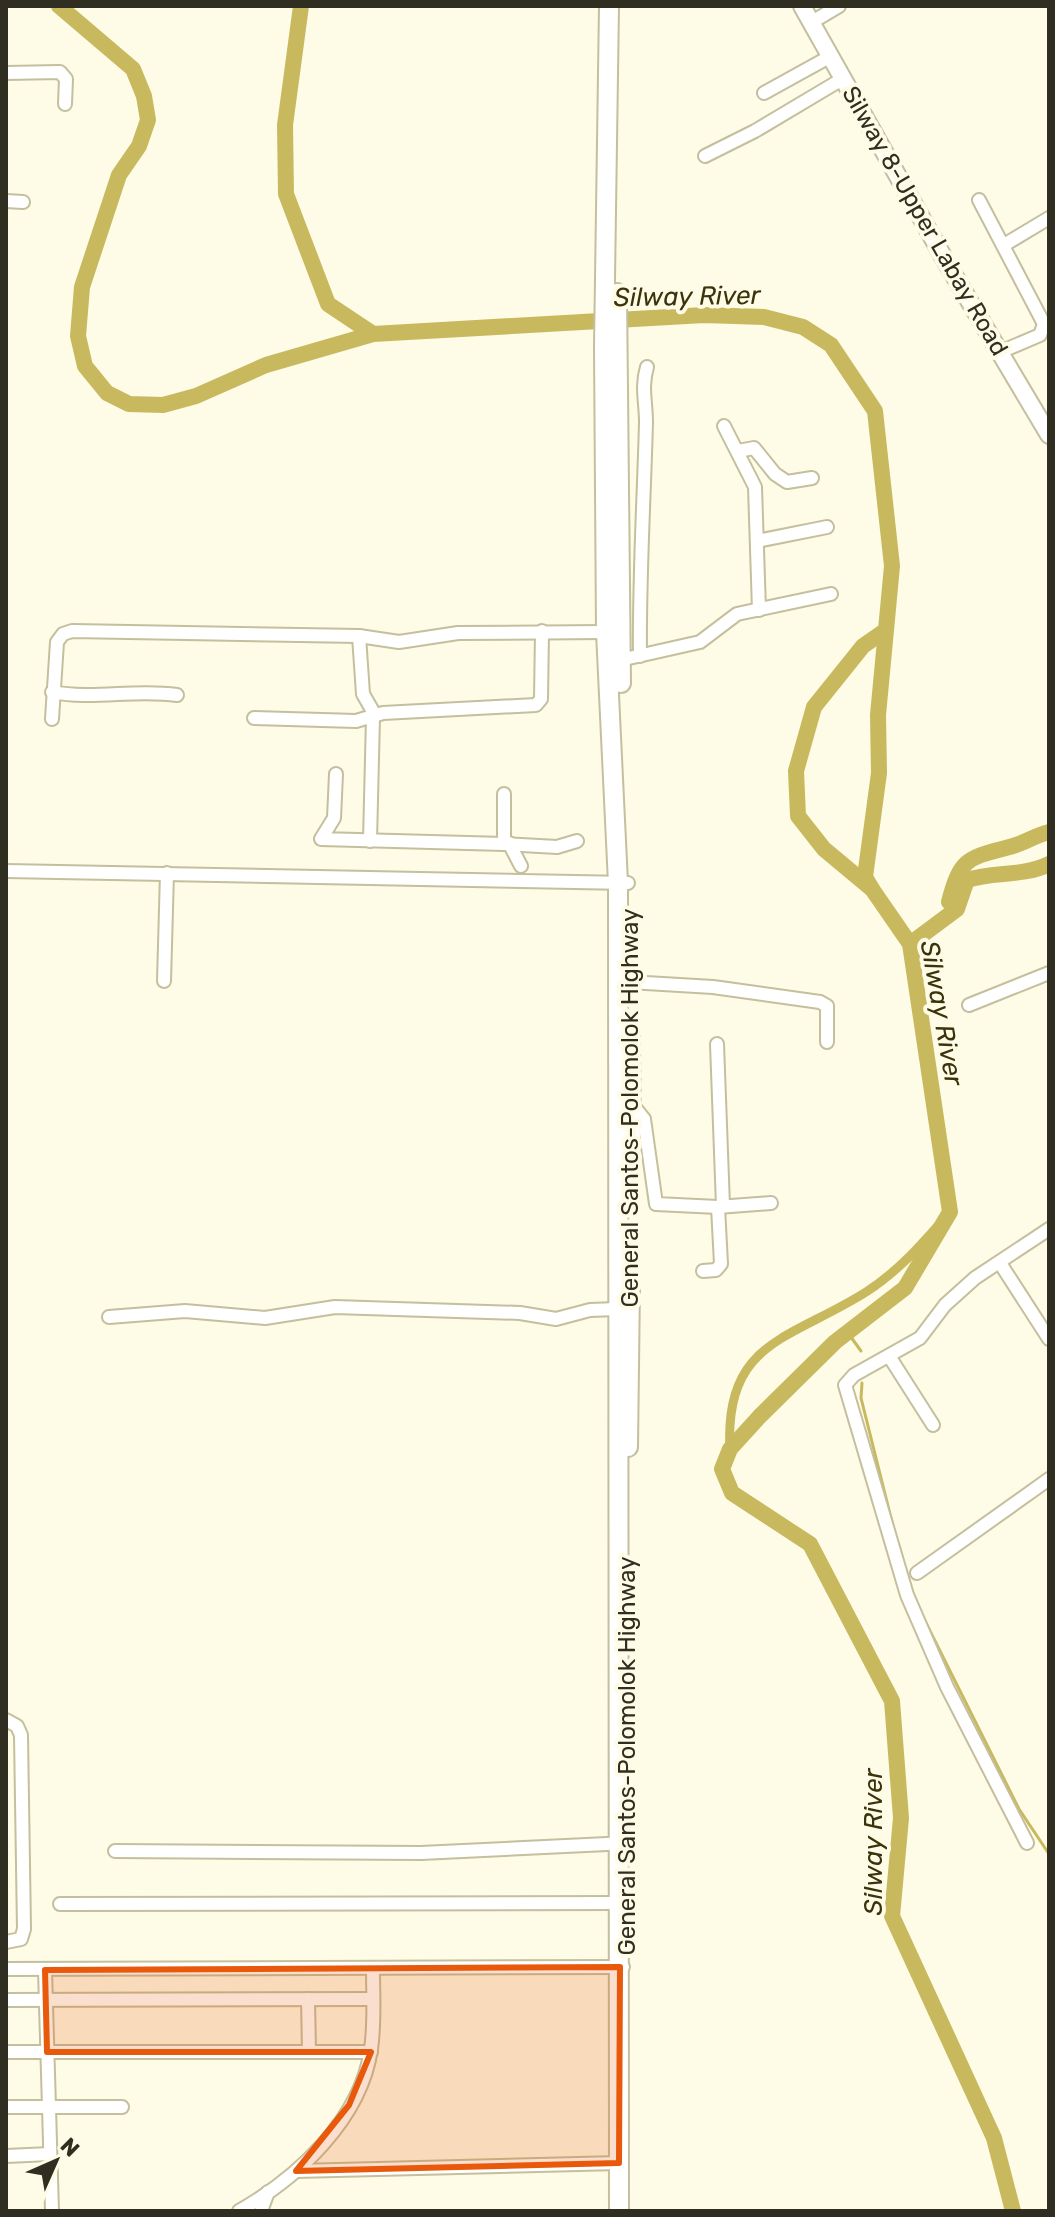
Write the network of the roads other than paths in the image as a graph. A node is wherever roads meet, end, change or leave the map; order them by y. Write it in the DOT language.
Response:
graph roads {
  1 [pos="609,6"];
  2 [pos="619,6"];
  3 [pos="802,6"];
  4 [pos="839,6"];
  5 [pos="812,22"];
  6 [pos="831,56"];
  7 [pos="6,73"];
  8 [pos="844,78"];
  9 [pos="764,93"];
  10 [pos="65,104"];
  11 [pos="705,156"];
  12 [pos="979,200"];
  13 [pos="6,201"];
  14 [pos="23,202"];
  15 [pos="1049,218"];
  16 [pos="1004,245"];
  17 [pos="611,286"];
  18 [pos="610,348"];
  19 [pos="1000,352"];
  20 [pos="647,367"];
  21 [pos="724,426"];
  22 [pos="1049,435"];
  23 [pos="738,451"];
  24 [pos="812,478"];
  25 [pos="827,527"];
  26 [pos="757,541"];
  27 [pos="831,594"];
  28 [pos="759,610"];
  29 [pos="542,631"];
  30 [pos="606,632"];
  31 [pos="359,636"];
  32 [pos="640,656"];
  33 [pos="620,660"];
  34 [pos="52,692"];
  35 [pos="177,695"];
  36 [pos="374,716"];
  37 [pos="254,718"];
  38 [pos="52,719"];
  39 [pos="336,774"];
  40 [pos="504,794"];
  41 [pos="370,841"];
  42 [pos="577,841"];
  43 [pos="506,844"];
  44 [pos="521,866"];
  45 [pos="6,871"];
  46 [pos="167,873"];
  47 [pos="623,883"];
  48 [pos="1049,973"];
  49 [pos="164,981"];
  50 [pos="629,982"];
  51 [pos="969,1005"];
  52 [pos="827,1042"];
  53 [pos="717,1044"];
  54 [pos="632,1104"];
  55 [pos="771,1203"];
  56 [pos="720,1206"];
  57 [pos="1049,1229"];
  58 [pos="1000,1263"];
  59 [pos="703,1271"];
  60 [pos="617,1309"];
  61 [pos="109,1317"];
  62 [pos="1049,1339"];
  63 [pos="889,1356"];
  64 [pos="933,1425"];
  65 [pos="1049,1479"];
  66 [pos="917,1573"];
  67 [pos="6,1720"];
  68 [pos="623,1843"];
  69 [pos="1027,1843"];
  70 [pos="115,1851"];
  71 [pos="623,1903"];
  72 [pos="60,1904"];
  73 [pos="6,1942"];
  74 [pos="624,1967"];
  75 [pos="6,1969"];
  76 [pos="373,1969"];
  77 [pos="45,1970"];
  78 [pos="308,1999"];
  79 [pos="373,1999"];
  80 [pos="6,2000"];
  81 [pos="45,2000"];
  82 [pos="6,2052"];
  83 [pos="47,2052"];
  84 [pos="309,2052"];
  85 [pos="371,2052"];
  86 [pos="6,2107"];
  87 [pos="48,2107"];
  88 [pos="122,2107"];
  89 [pos="50,2154"];
  90 [pos="6,2156"];
  91 [pos="619,2163"];
  92 [pos="296,2171"];
  93 [pos="268,2192"];
  94 [pos="52,2211"];
  95 [pos="239,2211"];
  96 [pos="261,2211"];
  97 [pos="619,2211"];
  98 [pos="629,2211"];
  1 -- 17 [label="highway"];
  2 -- 17 [label="highway"];
  3 -- 5 [label="main road, Silway 8-Upper Labay Road"];
  4 -- 5 [label="street"];
  5 -- 6 [label="main road, Silway 8-Upper Labay Road"];
  6 -- 8 [label="main road, Silway 8-Upper Labay Road"];
  6 -- 9 [label="street"];
  7 -- 10 [label="street"];
  8 -- 11 [label="street"];
  8 -- 19 [label="main road, Silway 8-Upper Labay Road"];
  12 -- 16 [label="street"];
  13 -- 14 [label="street"];
  15 -- 16 [label="street"];
  16 -- 19 [label="street"];
  17 -- 18 [label="highway"];
  18 -- 30 [label="highway"];
  18 -- 33 [label="highway, General Santos-Polomolok Highway"];
  19 -- 22 [label="main road, Silway 8-Upper Labay Road"];
  20 -- 32 [label="street"];
  21 -- 23 [label="street"];
  23 -- 24 [label="street"];
  23 -- 26 [label="street"];
  25 -- 26 [label="street"];
  26 -- 28 [label="street"];
  27 -- 28 [label="street"];
  28 -- 32 [label="street"];
  29 -- 30 [label="street"];
  29 -- 31 [label="street"];
  29 -- 36 [label="street"];
  30 -- 47 [label="highway"];
  31 -- 34 [label="street"];
  31 -- 36 [label="street"];
  32 -- 33 [label="street"];
  33 -- 47 [label="highway, General Santos-Polomolok Highway"];
  34 -- 35 [label="street"];
  34 -- 38 [label="street"];
  36 -- 37 [label="street"];
  36 -- 41 [label="street"];
  39 -- 41 [label="street"];
  40 -- 43 [label="street"];
  41 -- 43 [label="street"];
  42 -- 43 [label="street"];
  43 -- 44 [label="street"];
  45 -- 46 [label="street"];
  46 -- 47 [label="street"];
  46 -- 49 [label="street"];
  47 -- 50 [label="highway, General Santos-Polomolok Highway"];
  47 -- 60 [label="highway"];
  48 -- 51 [label="street"];
  50 -- 52 [label="street"];
  50 -- 54 [label="highway, General Santos-Polomolok Highway"];
  53 -- 56 [label="street"];
  54 -- 56 [label="street"];
  54 -- 68 [label="highway, General Santos-Polomolok Highway"];
  55 -- 56 [label="street"];
  56 -- 59 [label="street"];
  57 -- 58 [label="street"];
  58 -- 62 [label="street"];
  58 -- 63 [label="street"];
  60 -- 61 [label="street"];
  60 -- 68 [label="highway"];
  63 -- 64 [label="street"];
  63 -- 69 [label="street"];
  65 -- 66 [label="street"];
  67 -- 73 [label="street"];
  68 -- 70 [label="street"];
  68 -- 71 [label="highway"];
  71 -- 72 [label="street"];
  71 -- 74 [label="highway"];
  74 -- 76 [label="street"];
  74 -- 91 [label="highway"];
  74 -- 98 [label="highway, General Santos-Polomolok Highway"];
  75 -- 77 [label="street"];
  76 -- 77 [label="street"];
  76 -- 79 [label="street"];
  77 -- 81 [label="street"];
  78 -- 79 [label="street"];
  78 -- 81 [label="street"];
  78 -- 84 [label="street"];
  79 -- 85 [label="street"];
  80 -- 81 [label="street"];
  81 -- 83 [label="street"];
  82 -- 83 [label="street"];
  83 -- 84 [label="street"];
  83 -- 87 [label="street"];
  84 -- 85 [label="street"];
  85 -- 92 [label="street"];
  86 -- 87 [label="street"];
  87 -- 88 [label="street"];
  87 -- 89 [label="street"];
  89 -- 90 [label="street"];
  89 -- 94 [label="street"];
  91 -- 92 [label="street"];
  91 -- 97 [label="highway"];
  92 -- 93 [label="street"];
  93 -- 95 [label="street"];
  93 -- 96 [label="street"];
}
